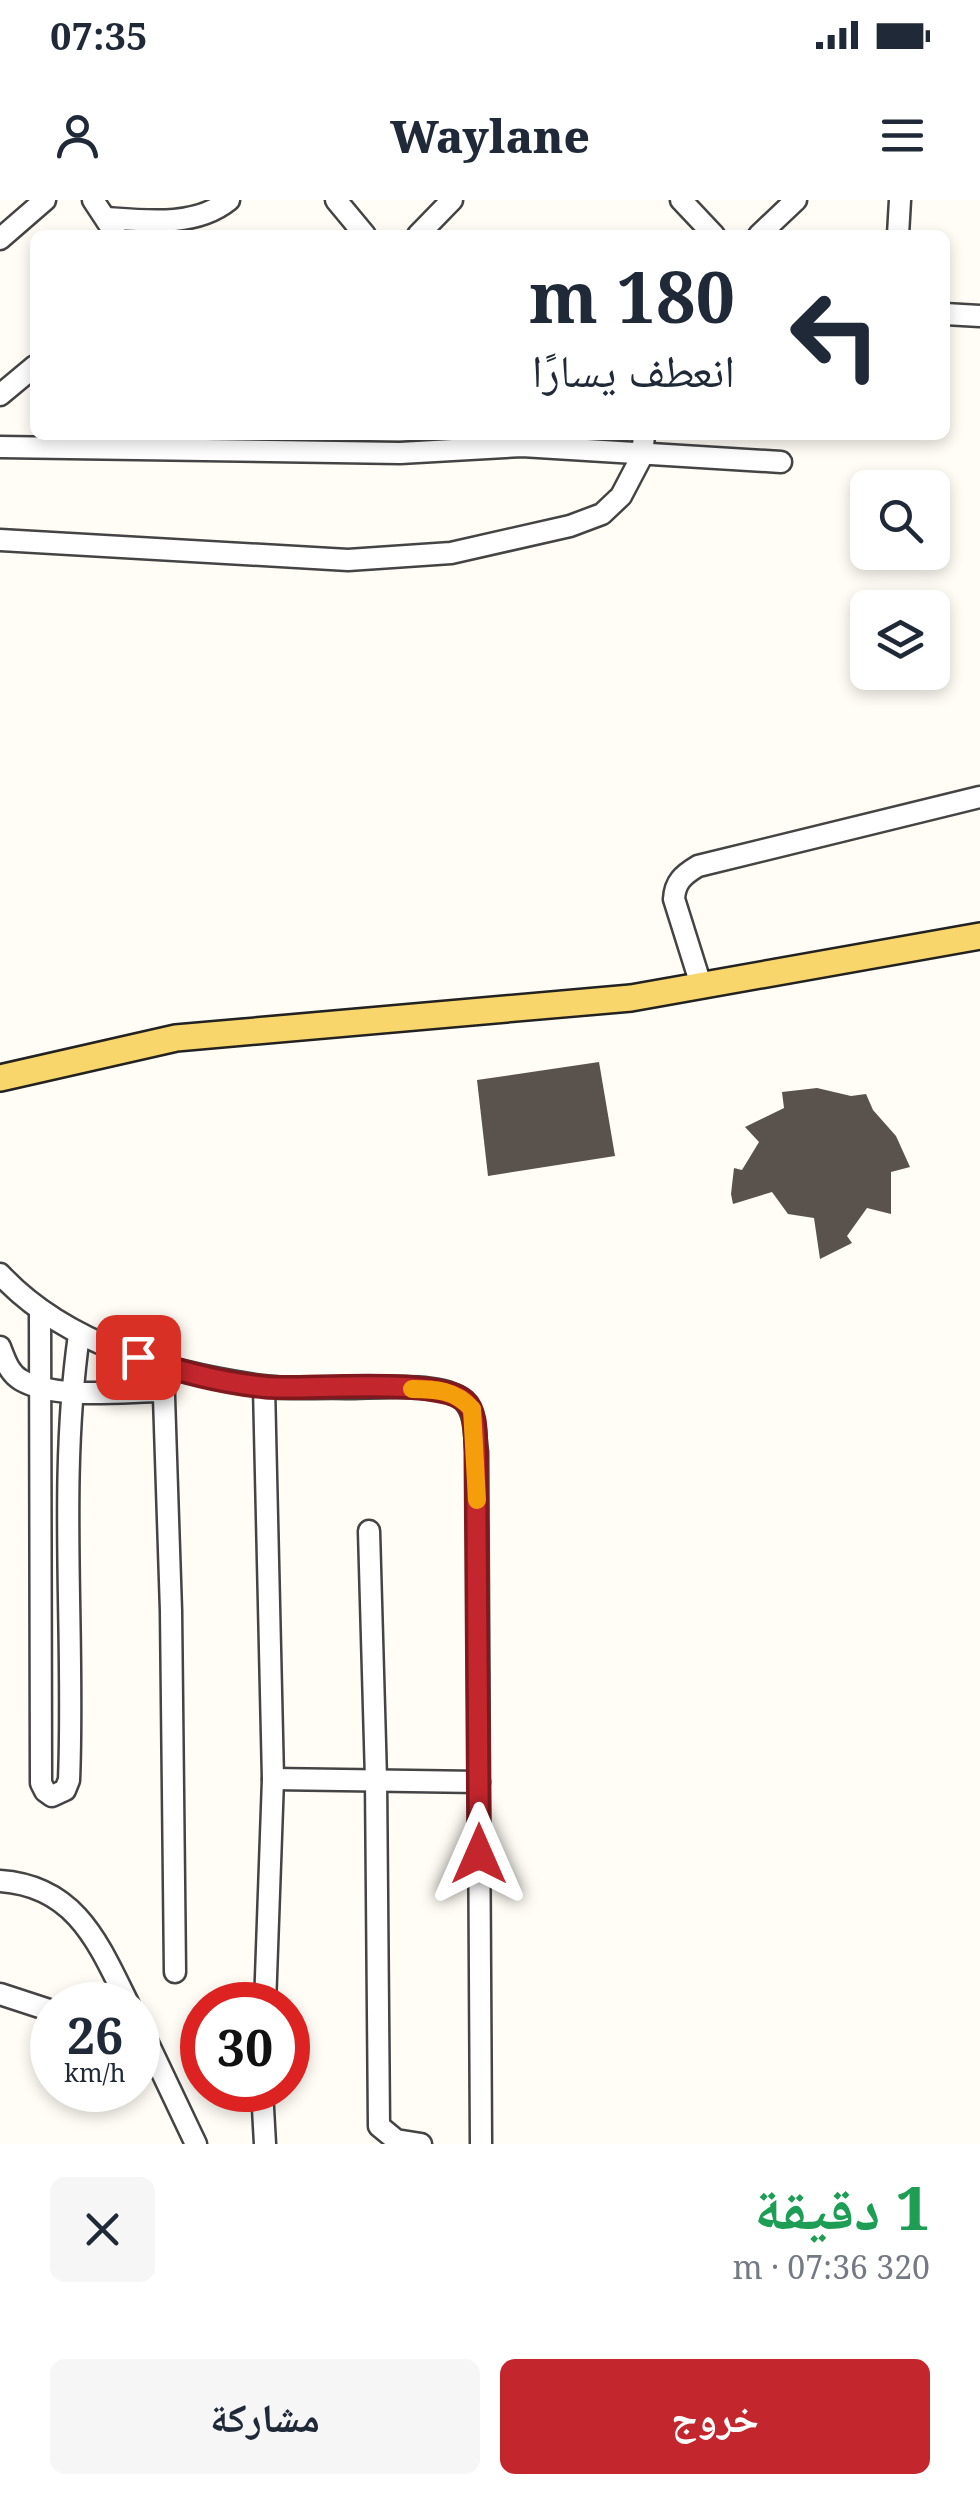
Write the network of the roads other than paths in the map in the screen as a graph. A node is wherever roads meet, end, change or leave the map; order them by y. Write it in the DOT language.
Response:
graph roads {
  1 [pos="45,200"];
  2 [pos="93,200"];
  3 [pos="228,200"];
  4 [pos="336,200"];
  5 [pos="452,200"];
  6 [pos="681,200"];
  7 [pos="796,200"];
  8 [pos="900,200"];
  9 [pos="112,226"];
  10 [pos="361,230"];
  11 [pos="423,230"];
  12 [pos="709,230"];
  13 [pos="764,230"];
  14 [pos="898,230"];
  15 [pos="0,239"];
  16 [pos="950,314"];
  17 [pos="980,316"];
  18 [pos="30,370"];
  19 [pos="2,390"];
  20 [pos="522,441"];
  21 [pos="287,444"];
  22 [pos="400,444"];
  23 [pos="643,445"];
  24 [pos="0,447"];
  25 [pos="781,462"];
  26 [pos="0,540"];
  27 [pos="980,797"];
  28 [pos="980,936"];
  29 [pos="701,986"];
  30 [pos="0,1078"];
  31 [pos="0,1274"];
  32 [pos="40,1310"];
  33 [pos="79,1334"];
  34 [pos="0,1347"];
  35 [pos="163,1366"];
  36 [pos="264,1386"];
  37 [pos="40,1387"];
  38 [pos="164,1391"];
  39 [pos="71,1392"];
  40 [pos="369,1531"];
  41 [pos="42,1658"];
  42 [pos="70,1660"];
  43 [pos="273,1779"];
  44 [pos="376,1780"];
  45 [pos="478,1782"];
  46 [pos="0,1881"];
  47 [pos="175,1972"];
  48 [pos="116,1982"];
  49 [pos="266,1982"];
  50 [pos="0,1994"];
  51 [pos="26,2004"];
  52 [pos="30,2005"];
  53 [pos="0,2010"];
  54 [pos="160,2073"];
  55 [pos="264,2112"];
  56 [pos="196,2144"];
  57 [pos="266,2144"];
  58 [pos="421,2144"];
  59 [pos="481,2144"];
  1 -- 15 [label="street"];
  2 -- 9 [label="street"];
  3 -- 9 [label="street"];
  4 -- 10 [label="street"];
  5 -- 11 [label="street"];
  6 -- 12 [label="street"];
  7 -- 13 [label="street"];
  8 -- 14 [label="street"];
  16 -- 17 [label="street"];
  18 -- 19 [label="street"];
  20 -- 22 [label="street"];
  20 -- 23 [label="street"];
  21 -- 22 [label="street"];
  21 -- 24 [label="street"];
  23 -- 25 [label="street"];
  23 -- 26 [label="street"];
  27 -- 29 [label="street"];
  28 -- 29 [label="main road"];
  29 -- 30 [label="main road"];
  31 -- 32 [label="street"];
  32 -- 33 [label="street"];
  32 -- 37 [label="street"];
  33 -- 35 [label="street"];
  33 -- 39 [label="street"];
  34 -- 37 [label="street"];
  35 -- 36 [label="street"];
  35 -- 38 [label="street"];
  36 -- 43 [label="street"];
  36 -- 45 [label="street"];
  37 -- 39 [label="street"];
  37 -- 41 [label="street"];
  38 -- 39 [label="street"];
  38 -- 47 [label="street"];
  39 -- 42 [label="street"];
  40 -- 44 [label="street"];
  41 -- 42 [label="street"];
  41 -- 42 [label="street"];
  43 -- 44 [label="street"];
  43 -- 49 [label="street"];
  44 -- 45 [label="street"];
  44 -- 58 [label="street"];
  45 -- 59 [label="street"];
  46 -- 48 [label="street"];
  50 -- 51 [label="street"];
  51 -- 52 [label="street"];
  51 -- 53 [label="street"];
  54 -- 56 [label="street"];
  55 -- 57 [label="street"];
}
